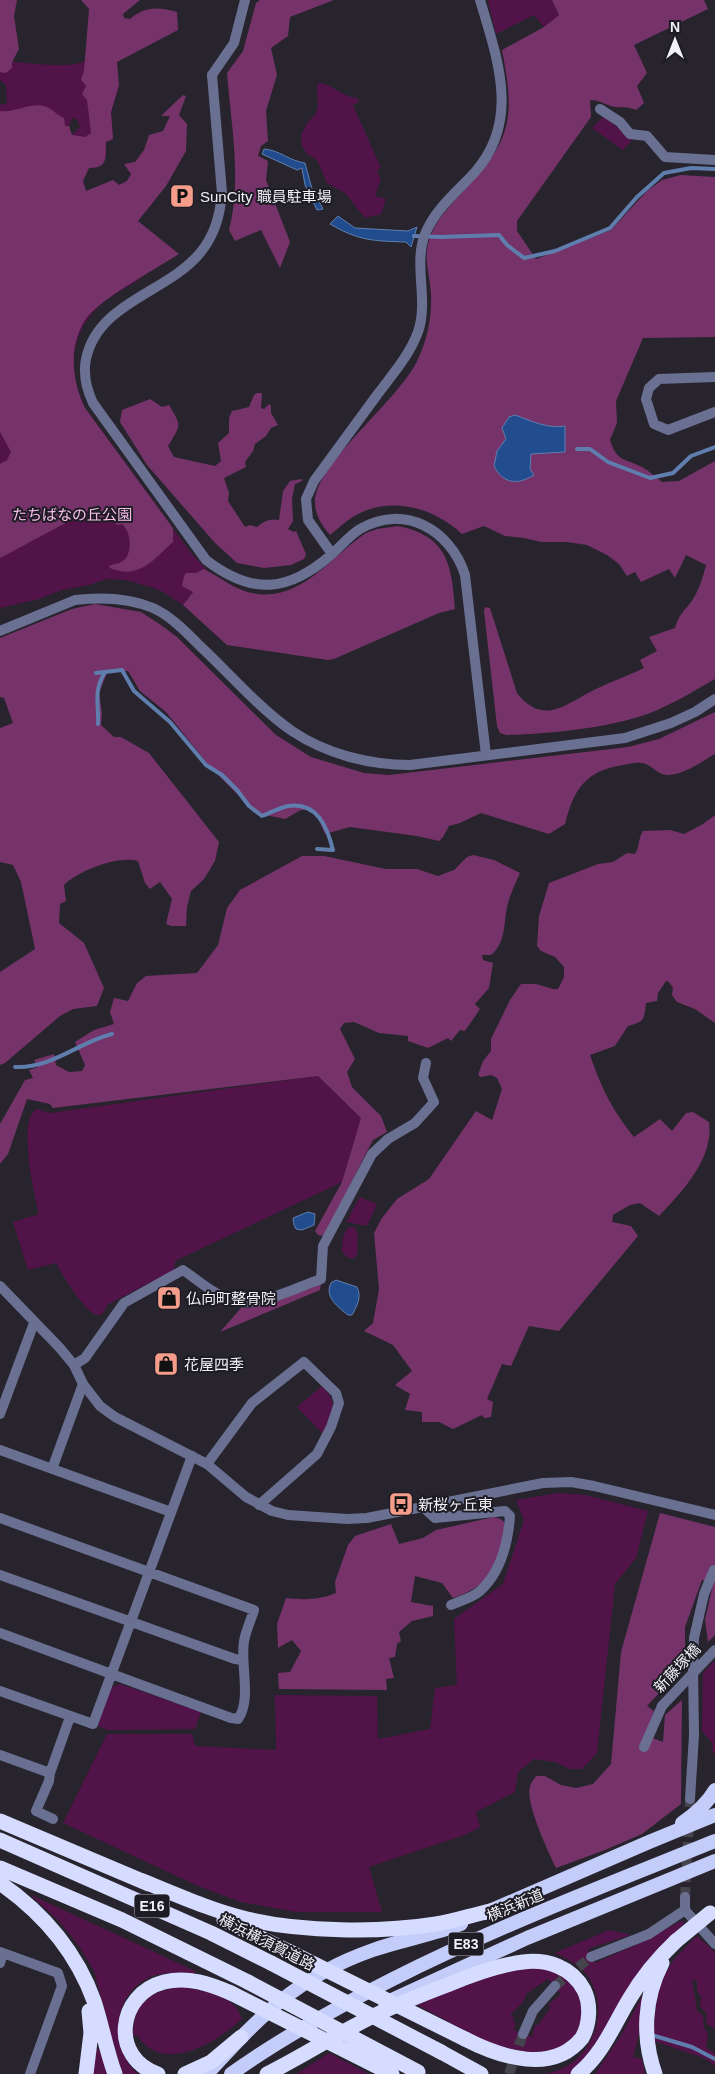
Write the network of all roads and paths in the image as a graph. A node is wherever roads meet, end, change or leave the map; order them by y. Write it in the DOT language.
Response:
graph roads {
  1 [pos="244,0"];
  2 [pos="480,0"];
  3 [pos="600,109"];
  4 [pos="715,160"];
  5 [pos="715,377"];
  6 [pos="715,412"];
  7 [pos="332,554"];
  8 [pos="0,631"];
  9 [pos="715,700"];
  10 [pos="486,755"];
  11 [pos="426,1063"];
  12 [pos="0,1286"];
  13 [pos="34,1322"];
  14 [pos="74,1365"];
  15 [pos="83,1384"];
  16 [pos="2,1400"];
  17 [pos="0,1414"];
  18 [pos="0,1450"];
  19 [pos="192,1456"];
  20 [pos="207,1464"];
  21 [pos="52,1469"];
  22 [pos="259,1505"];
  23 [pos="424,1507"];
  24 [pos="171,1512"];
  25 [pos="715,1515"];
  26 [pos="0,1518"];
  27 [pos="714,1570"];
  28 [pos="149,1572"];
  29 [pos="0,1575"];
  30 [pos="451,1605"];
  31 [pos="131,1622"];
  32 [pos="0,1633"];
  33 [pos="715,1650"];
  34 [pos="242,1660"];
  35 [pos="112,1674"];
  36 [pos="0,1691"];
  37 [pos="70,1717"];
  38 [pos="644,1747"];
  39 [pos="0,1755"];
  40 [pos="50,1773"];
  41 [pos="715,1790"];
  42 [pos="690,1799"];
  43 [pos="715,1815"];
  44 [pos="53,1819"];
  45 [pos="0,1820"];
  46 [pos="0,1827"];
  47 [pos="0,1840"];
  48 [pos="715,1841"];
  49 [pos="648,1842"];
  50 [pos="715,1861"];
  51 [pos="0,1868"];
  52 [pos="140,1880"];
  53 [pos="0,1884"];
  54 [pos="685,1897"];
  55 [pos="494,1910"];
  56 [pos="685,1910"];
  57 [pos="712,1912"];
  58 [pos="211,1933"];
  59 [pos="676,1941"];
  60 [pos="715,1944"];
  61 [pos="1,1956"];
  62 [pos="591,1957"];
  63 [pos="83,1974"];
  64 [pos="555,1986"];
  65 [pos="523,2034"];
  66 [pos="241,2037"];
  67 [pos="421,2073"];
  68 [pos="30,2074"];
  69 [pos="86,2074"];
  70 [pos="115,2074"];
  71 [pos="158,2074"];
  72 [pos="185,2074"];
  73 [pos="207,2074"];
  74 [pos="231,2074"];
  75 [pos="263,2074"];
  76 [pos="268,2074"];
  77 [pos="392,2074"];
  78 [pos="481,2074"];
  79 [pos="578,2074"];
  80 [pos="655,2074"];
  1 -- 7 [label="street"];
  2 -- 7 [label="street"];
  3 -- 4 [label="street"];
  5 -- 6 [label="street"];
  7 -- 10 [label="street"];
  8 -- 10 [label="street"];
  9 -- 10 [label="street"];
  11 -- 14 [label="street"];
  12 -- 13 [label="street"];
  13 -- 14 [label="street"];
  13 -- 16 [label="street"];
  14 -- 15 [label="street"];
  15 -- 19 [label="street"];
  15 -- 21 [label="street"];
  16 -- 17 [label="street"];
  18 -- 21 [label="street"];
  19 -- 20 [label="street"];
  19 -- 24 [label="street"];
  20 -- 22 [label="street"];
  20 -- 22 [label="street"];
  21 -- 24 [label="street"];
  22 -- 23 [label="street"];
  23 -- 25 [label="street"];
  23 -- 30 [label="street"];
  24 -- 28 [label="street"];
  26 -- 28 [label="street"];
  27 -- 42 [label="street"];
  28 -- 31 [label="street"];
  28 -- 34 [label="street"];
  29 -- 31 [label="street"];
  31 -- 34 [label="street"];
  31 -- 35 [label="street"];
  32 -- 35 [label="street"];
  33 -- 38 [label="street, 新藤塚橋, bridge"];
  34 -- 35 [label="street"];
  35 -- 37 [label="street"];
  36 -- 37 [label="street"];
  37 -- 40 [label="street"];
  39 -- 40 [label="street"];
  40 -- 44 [label="street"];
  41 -- 49 [label="highway"];
  43 -- 49 [label="highway"];
  45 -- 52 [label="highway"];
  46 -- 58 [label="highway"];
  47 -- 58 [label="highway, 横浜横須賀道路 / E16"];
  48 -- 74 [label="highway, 横浜新道 / E83"];
  49 -- 55 [label="highway"];
  50 -- 75 [label="highway, E83"];
  51 -- 67 [label="highway, E16, bridge"];
  52 -- 55 [label="highway"];
  52 -- 76 [label="highway, bridge"];
  53 -- 63 [label="highway"];
  54 -- 56 [label="street"];
  55 -- 66 [label="highway"];
  56 -- 60 [label="street"];
  56 -- 62 [label="street"];
  57 -- 59 [label="highway, bridge"];
  58 -- 78 [label="highway, 横浜横須賀道路 / E16, bridge"];
  59 -- 79 [label="highway"];
  59 -- 80 [label="highway"];
  61 -- 68 [label="street"];
  63 -- 69 [label="highway"];
  63 -- 70 [label="highway"];
  64 -- 65 [label="street"];
  66 -- 72 [label="highway"];
  66 -- 73 [label="highway"];
  71 -- 77 [label="highway, bridge"];
}
